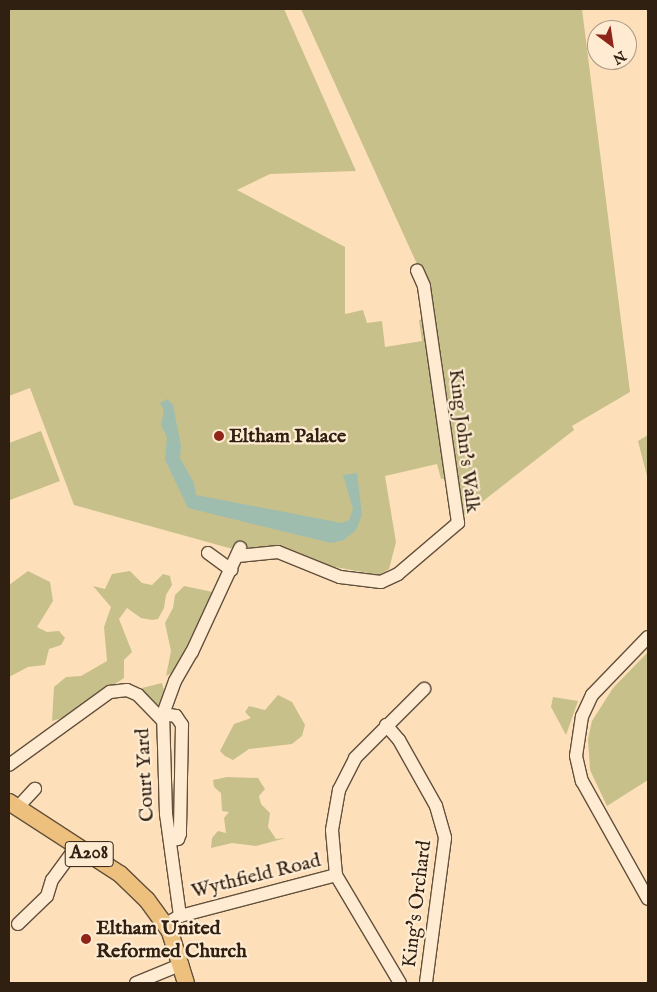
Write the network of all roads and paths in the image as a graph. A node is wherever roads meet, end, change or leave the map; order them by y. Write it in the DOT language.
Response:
graph roads {
  1 [pos="417,270"];
  2 [pos="239,552"];
  3 [pos="208,553"];
  4 [pos="231,570"];
  5 [pos="648,637"];
  6 [pos="424,689"];
  7 [pos="163,717"];
  8 [pos="386,725"];
  9 [pos="9,765"];
  10 [pos="35,789"];
  11 [pos="13,805"];
  12 [pos="170,840"];
  13 [pos="77,846"];
  14 [pos="336,875"];
  15 [pos="648,899"];
  16 [pos="169,919"];
  17 [pos="18,924"];
  18 [pos="182,964"];
  19 [pos="136,983"];
  20 [pos="186,983"];
  21 [pos="400,983"];
  22 [pos="426,983"];
  1 -- 2 [label="street, King John's Walk"];
  2 -- 4 [label="street, Court Yard"];
  3 -- 4 [label="street"];
  4 -- 7 [label="street, Court Yard"];
  5 -- 15 [label="street"];
  6 -- 8 [label="street"];
  7 -- 9 [label="street"];
  7 -- 12 [label="street, Court Yard"];
  7 -- 12 [label="street"];
  8 -- 14 [label="street"];
  8 -- 22 [label="street, King's Orchard"];
  10 -- 11 [label="street"];
  11 -- 13 [label="main road, A208"];
  12 -- 16 [label="street, Court Yard"];
  13 -- 16 [label="main road, A208"];
  13 -- 17 [label="street"];
  14 -- 16 [label="street, Wythfield Road"];
  14 -- 21 [label="street, Wythfield Road"];
  16 -- 18 [label="main road, Court Yard / A208"];
  18 -- 19 [label="street"];
  18 -- 20 [label="main road, Court Yard / A208"];
}
